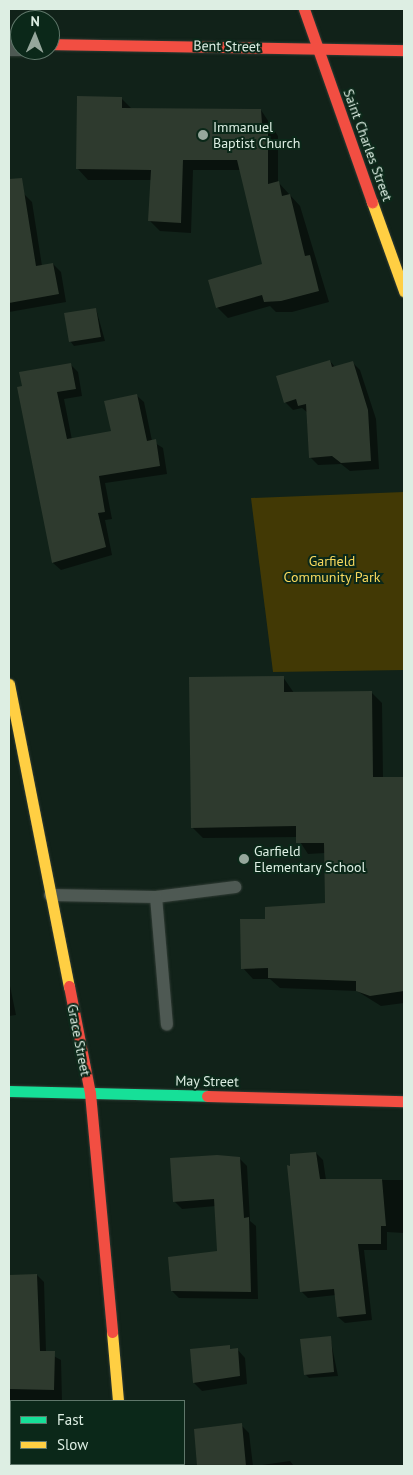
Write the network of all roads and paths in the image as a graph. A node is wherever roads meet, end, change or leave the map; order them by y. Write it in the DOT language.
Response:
graph roads {
  1 [pos="304,9"];
  2 [pos="60,44"];
  3 [pos="319,48"];
  4 [pos="404,50"];
  5 [pos="404,291"];
  6 [pos="9,684"];
  7 [pos="235,887"];
  8 [pos="50,895"];
  9 [pos="156,897"];
  10 [pos="167,1025"];
  11 [pos="9,1091"];
  12 [pos="90,1093"];
  13 [pos="404,1101"];
  14 [pos="118,1400"];
  1 -- 3 [label="street, Saint Charles Street"];
  2 -- 3 [label="street, Bent Street"];
  3 -- 4 [label="street, Bent Street"];
  3 -- 5 [label="street, Saint Charles Street"];
  6 -- 8 [label="street, Grace Street"];
  7 -- 9 [label="lane"];
  8 -- 9 [label="lane"];
  8 -- 12 [label="street, Grace Street"];
  9 -- 10 [label="lane"];
  11 -- 12 [label="street, May Street"];
  12 -- 13 [label="street, May Street"];
  12 -- 14 [label="street, Grace Street"];
}
